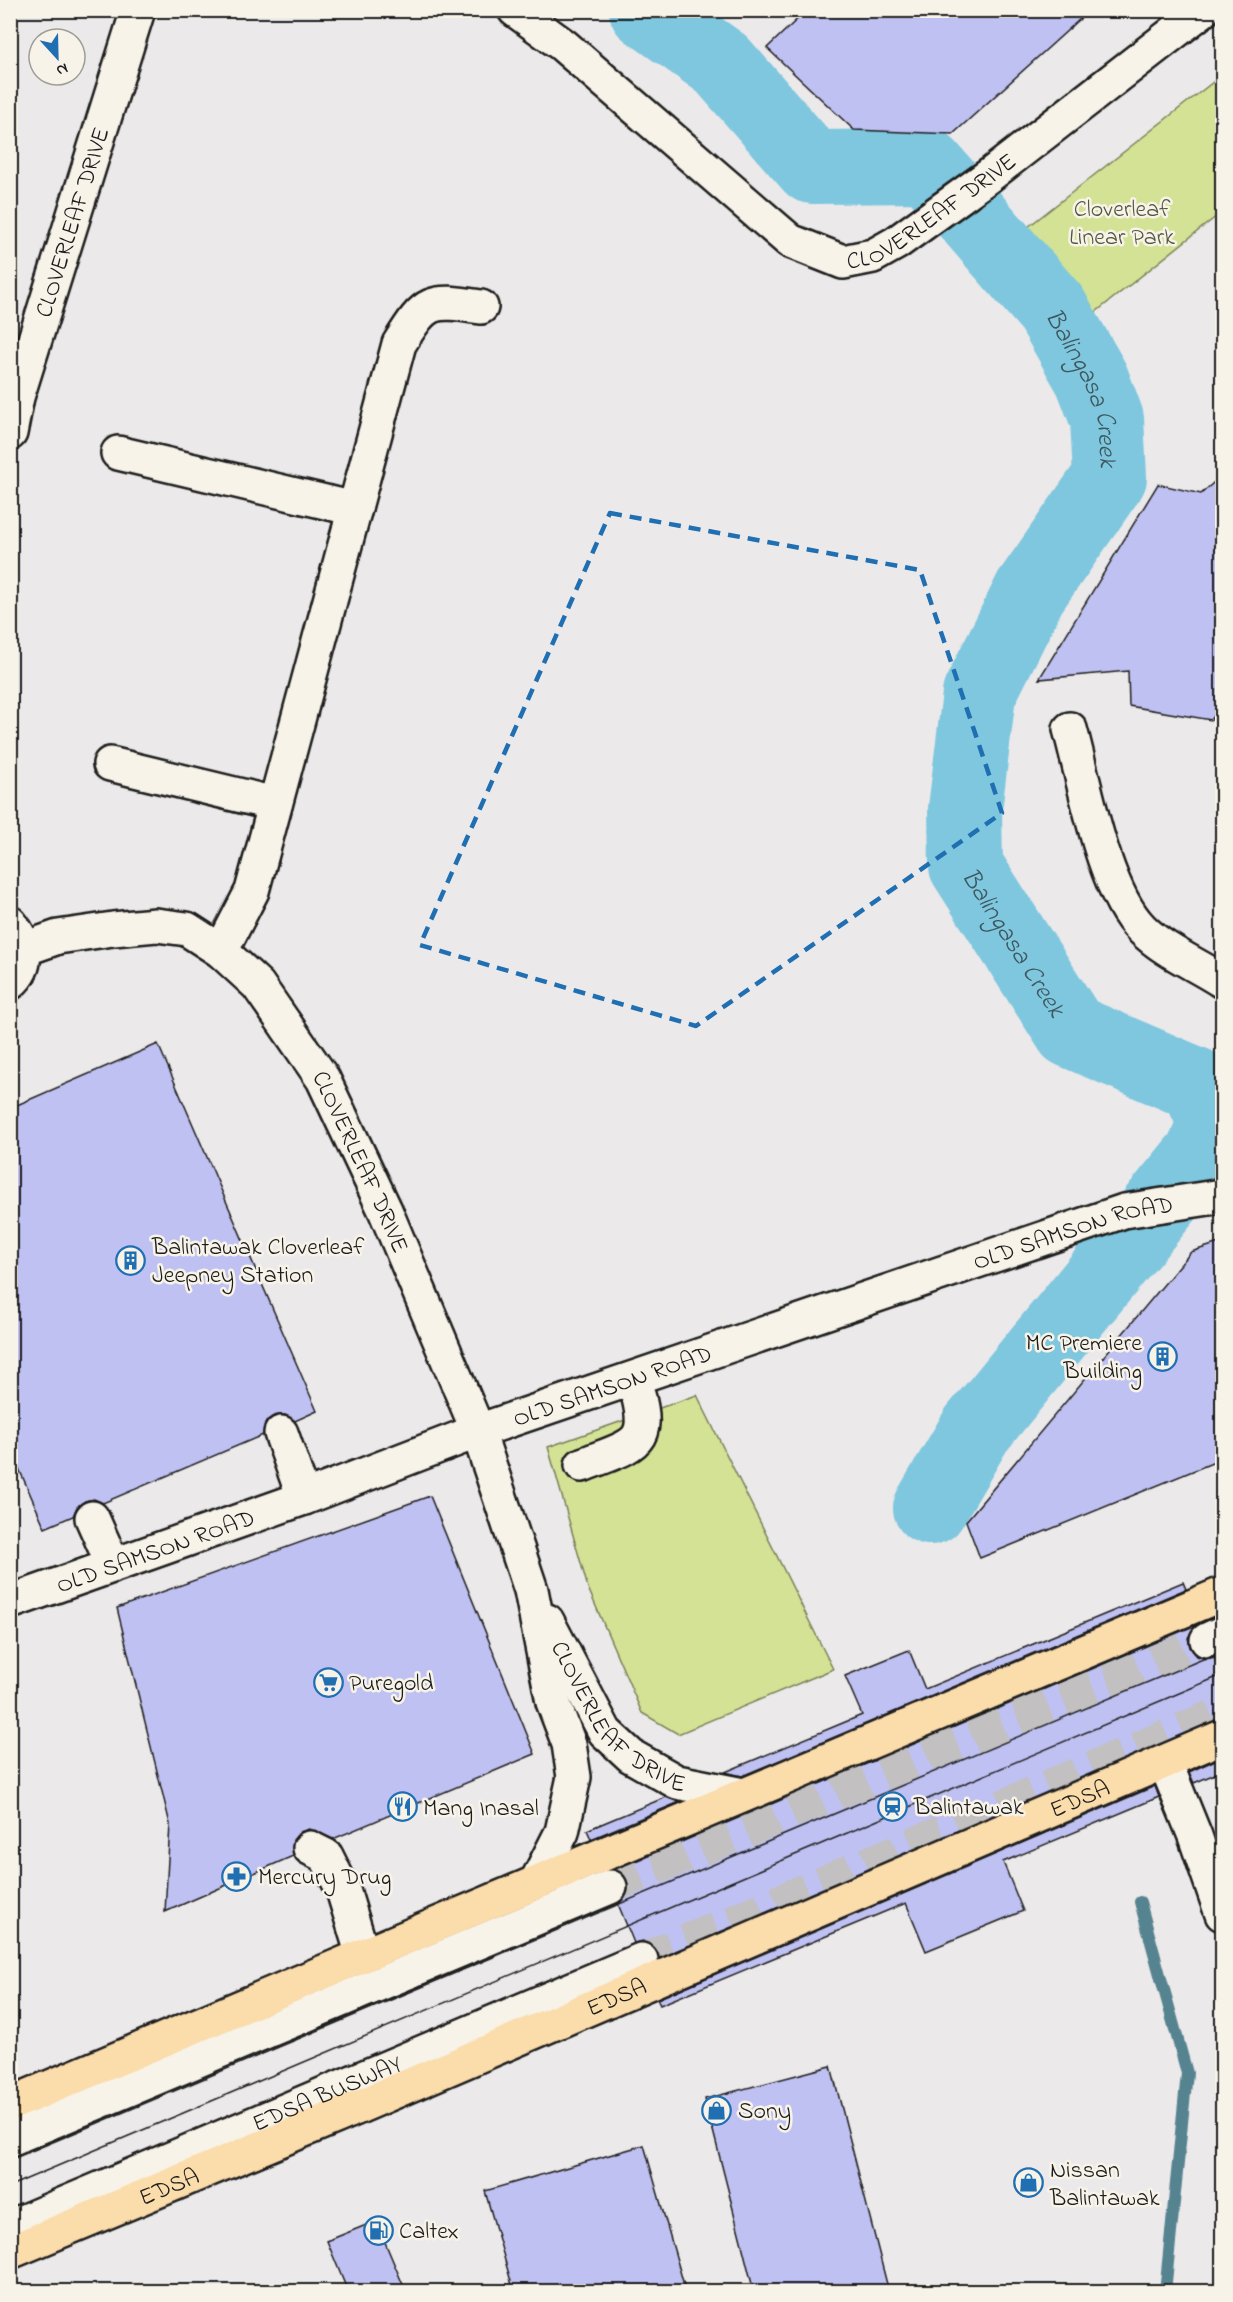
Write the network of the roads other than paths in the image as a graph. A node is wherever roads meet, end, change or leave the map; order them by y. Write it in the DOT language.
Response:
graph roads {
  1 [pos="138,10"];
  2 [pos="515,10"];
  3 [pos="1203,10"];
  4 [pos="480,307"];
  5 [pos="10,433"];
  6 [pos="118,453"];
  7 [pos="355,509"];
  8 [pos="1070,729"];
  9 [pos="110,764"];
  10 [pos="276,804"];
  11 [pos="17,936"];
  12 [pos="221,951"];
  13 [pos="1222,981"];
  14 [pos="10,983"];
  15 [pos="1222,1196"];
  16 [pos="634,1380"];
  17 [pos="478,1431"];
  18 [pos="281,1433"];
  19 [pos="582,1465"];
  20 [pos="304,1498"];
  21 [pos="92,1518"];
  22 [pos="113,1566"];
  23 [pos="531,1590"];
  24 [pos="1222,1594"];
  25 [pos="10,1602"];
  26 [pos="1222,1737"];
  27 [pos="1165,1762"];
  28 [pos="743,1796"];
  29 [pos="310,1848"];
  30 [pos="536,1883"];
  31 [pos="610,1887"];
  32 [pos="1222,1914"];
  33 [pos="363,1956"];
  34 [pos="641,1960"];
  35 [pos="10,2104"];
  36 [pos="10,2139"];
  37 [pos="10,2227"];
  38 [pos="10,2252"];
  1 -- 5 [label="street, CLOVERLEAF DRIVE"];
  2 -- 3 [label="street, CLOVERLEAF DRIVE"];
  4 -- 7 [label="street"];
  6 -- 7 [label="street"];
  7 -- 10 [label="street"];
  8 -- 13 [label="street"];
  9 -- 10 [label="street"];
  10 -- 12 [label="street"];
  11 -- 12 [label="street, CLOVERLEAF DRIVE"];
  11 -- 14 [label="street, CLOVERLEAF DRIVE"];
  12 -- 17 [label="street, CLOVERLEAF DRIVE"];
  15 -- 16 [label="street, OLD SAMSON ROAD"];
  16 -- 17 [label="street, OLD SAMSON ROAD"];
  16 -- 19 [label="street"];
  17 -- 20 [label="street, OLD SAMSON ROAD"];
  17 -- 23 [label="street, CLOVERLEAF DRIVE"];
  18 -- 20 [label="street"];
  20 -- 22 [label="street, OLD SAMSON ROAD"];
  21 -- 22 [label="street"];
  22 -- 25 [label="street, OLD SAMSON ROAD"];
  23 -- 28 [label="street, CLOVERLEAF DRIVE"];
  23 -- 30 [label="street, CLOVERLEAF DRIVE"];
  24 -- 28 [label="highway"];
  26 -- 27 [label="highway, EDSA"];
  27 -- 32 [label="street"];
  27 -- 38 [label="highway, EDSA"];
  28 -- 30 [label="highway"];
  29 -- 33 [label="street"];
  30 -- 33 [label="highway"];
  31 -- 36 [label="street"];
  33 -- 35 [label="highway"];
  34 -- 37 [label="street, EDSA BUSWAY"];
}
